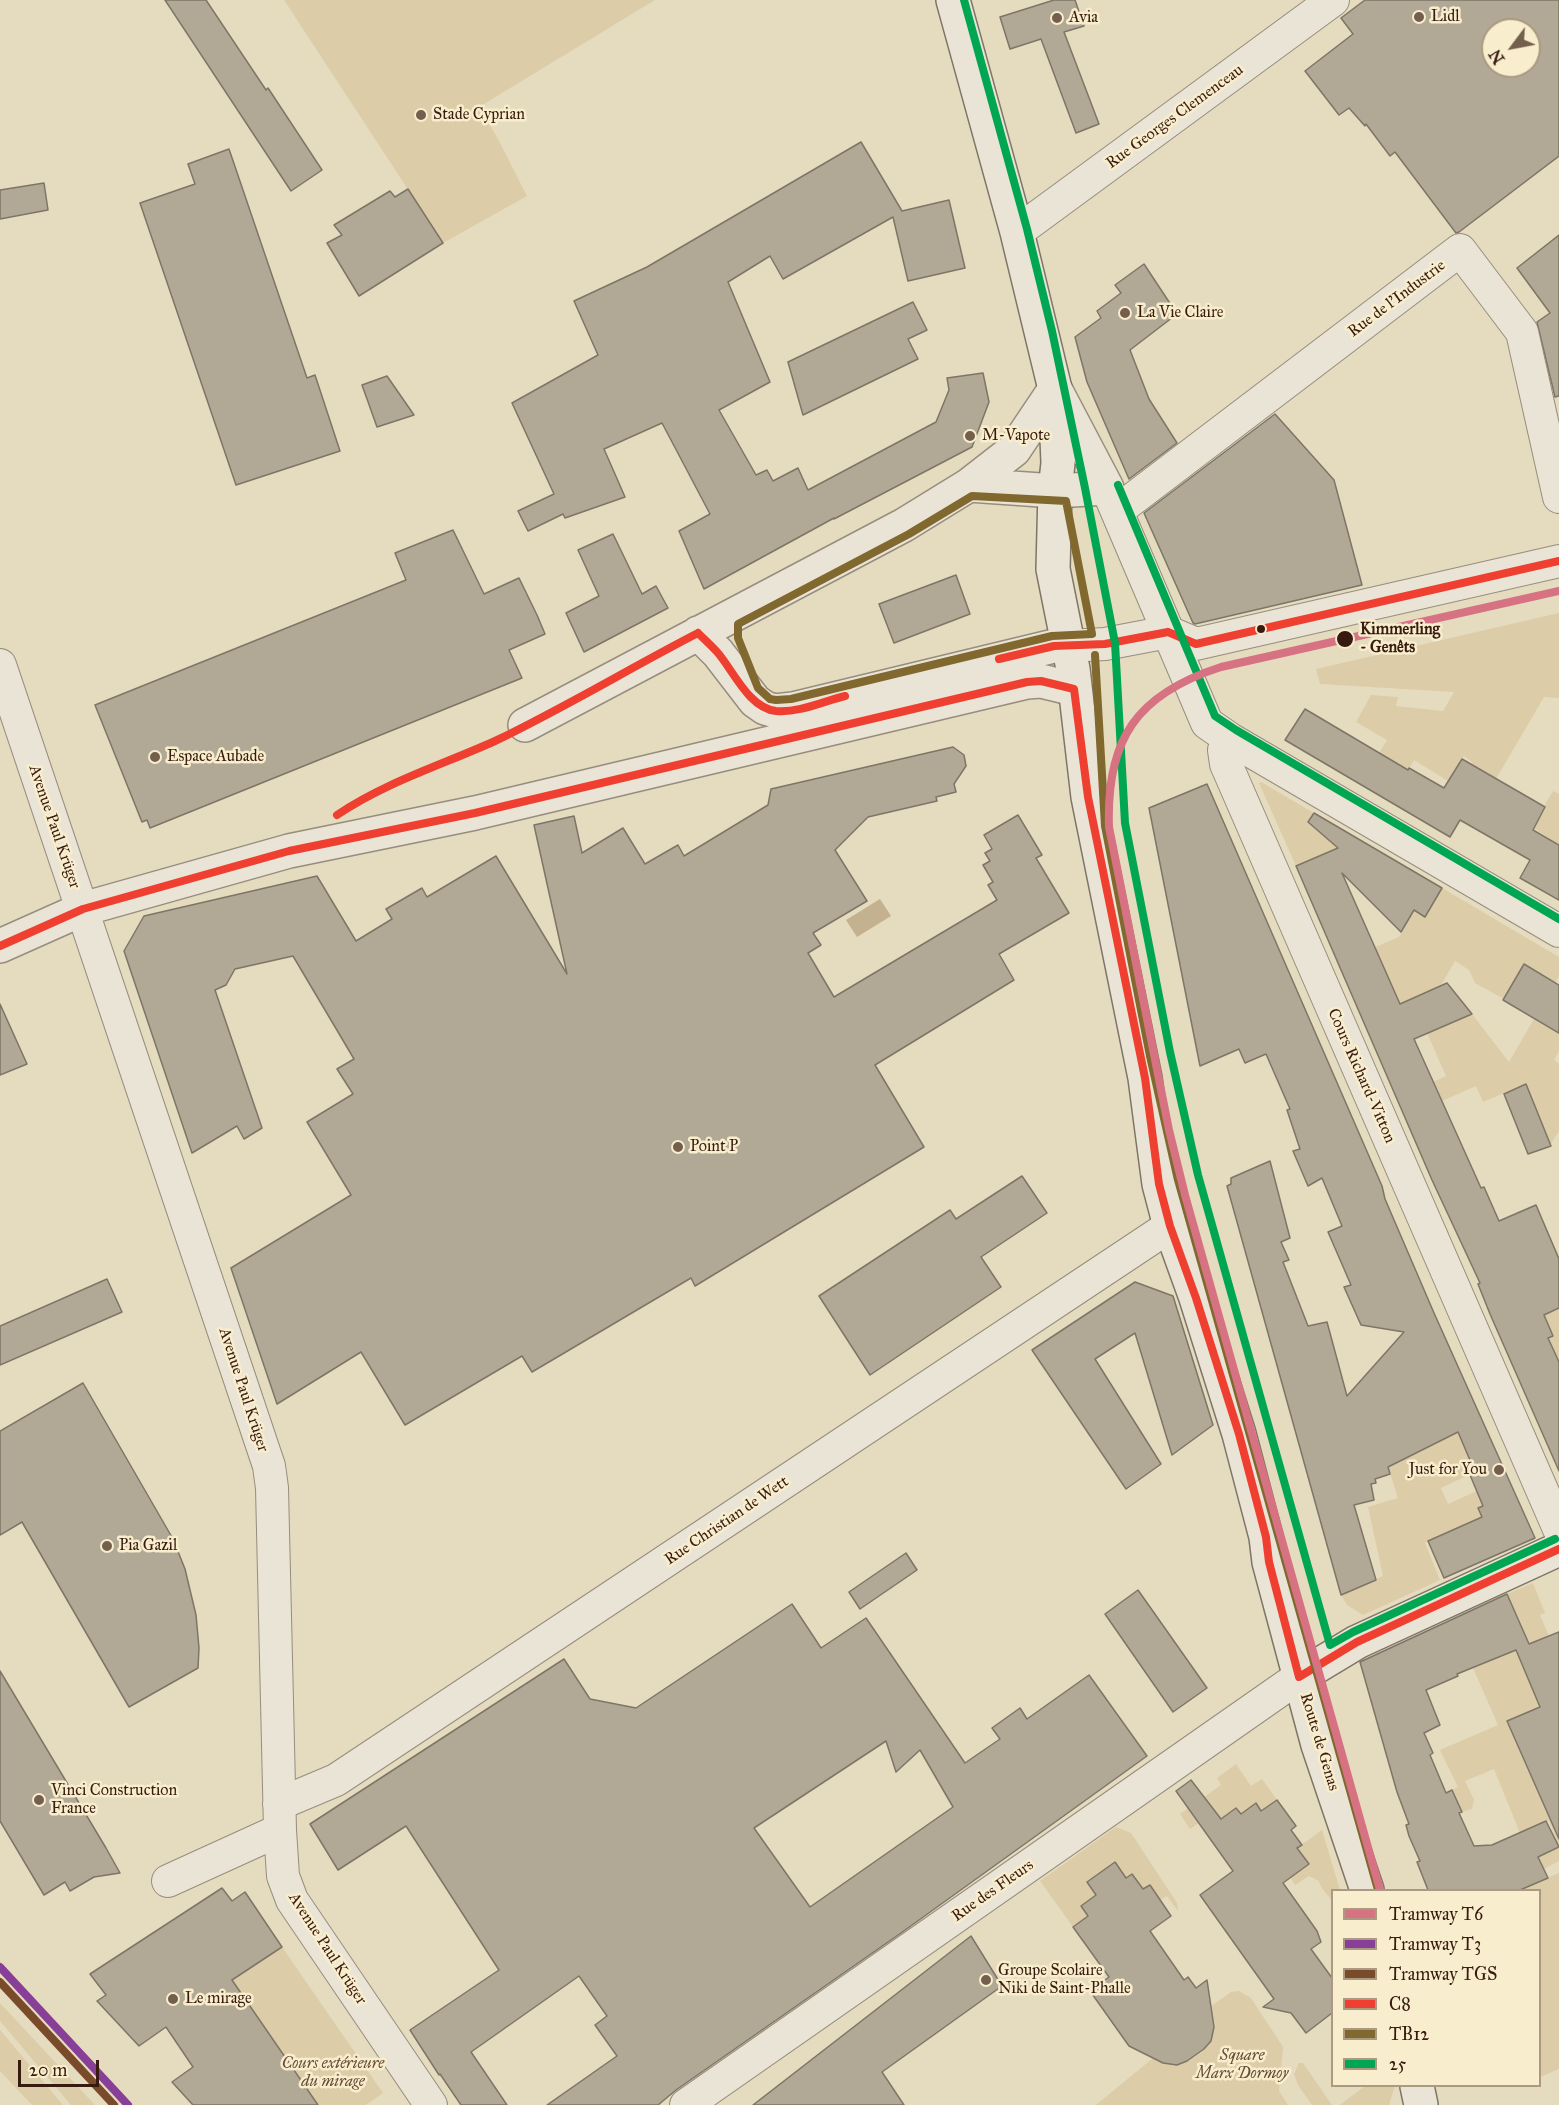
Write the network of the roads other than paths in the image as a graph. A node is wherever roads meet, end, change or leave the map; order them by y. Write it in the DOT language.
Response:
graph roads {
  1 [pos="953,0"];
  2 [pos="1333,0"];
  3 [pos="1017,232"];
  4 [pos="1055,389"];
  5 [pos="969,484"];
  6 [pos="1055,491"];
  7 [pos="1559,497"];
  8 [pos="1112,500"];
  9 [pos="1559,561"];
  10 [pos="727,618"];
  11 [pos="1168,632"];
  12 [pos="698,633"];
  13 [pos="1067,646"];
  14 [pos="0,665"];
  15 [pos="1074,689"];
  16 [pos="749,694"];
  17 [pos="794,723"];
  18 [pos="525,725"];
  19 [pos="1230,739"];
  20 [pos="83,909"];
  21 [pos="1559,931"];
  22 [pos="0,946"];
  23 [pos="1170,1226"];
  24 [pos="1559,1529"];
  25 [pos="1559,1549"];
  26 [pos="1299,1677"];
  27 [pos="280,1817"];
  28 [pos="168,1881"];
  29 [pos="1367,1889"];
  30 [pos="1417,2087"];
  31 [pos="431,2105"];
  32 [pos="686,2105"];
  33 [pos="1421,2105"];
  1 -- 3 [label="street, Route de Genas"];
  2 -- 3 [label="street, Rue Georges Clemenceau"];
  3 -- 4 [label="street, Route de Genas"];
  4 -- 5 [label="street"];
  4 -- 6 [label="street, Route de Genas"];
  4 -- 8 [label="street"];
  5 -- 6 [label="street"];
  5 -- 10 [label="street"];
  6 -- 8 [label="street"];
  6 -- 13 [label="street, Route de Genas"];
  7 -- 8 [label="street, Rue de l'Industrie"];
  8 -- 11 [label="street"];
  9 -- 11 [label="street"];
  10 -- 12 [label="street"];
  10 -- 16 [label="street"];
  11 -- 13 [label="street"];
  11 -- 19 [label="street"];
  12 -- 16 [label="street"];
  12 -- 18 [label="street"];
  13 -- 15 [label="street, Route de Genas"];
  13 -- 17 [label="street"];
  14 -- 20 [label="street, Avenue Paul Krüger"];
  15 -- 17 [label="street"];
  15 -- 23 [label="street, Route de Genas"];
  16 -- 17 [label="street"];
  17 -- 20 [label="street"];
  19 -- 21 [label="street"];
  19 -- 24 [label="street, Cours Richard-Vitton"];
  20 -- 22 [label="street"];
  20 -- 27 [label="street, Avenue Paul Krüger"];
  23 -- 26 [label="street, Route de Genas"];
  23 -- 27 [label="street, Rue Christian de Wett"];
  25 -- 26 [label="street"];
  26 -- 29 [label="street, Route de Genas"];
  26 -- 32 [label="street, Rue des Fleurs"];
  27 -- 28 [label="street, Rue Christian de Wett"];
  27 -- 31 [label="street, Avenue Paul Krüger"];
  30 -- 33 [label="street"];
}
